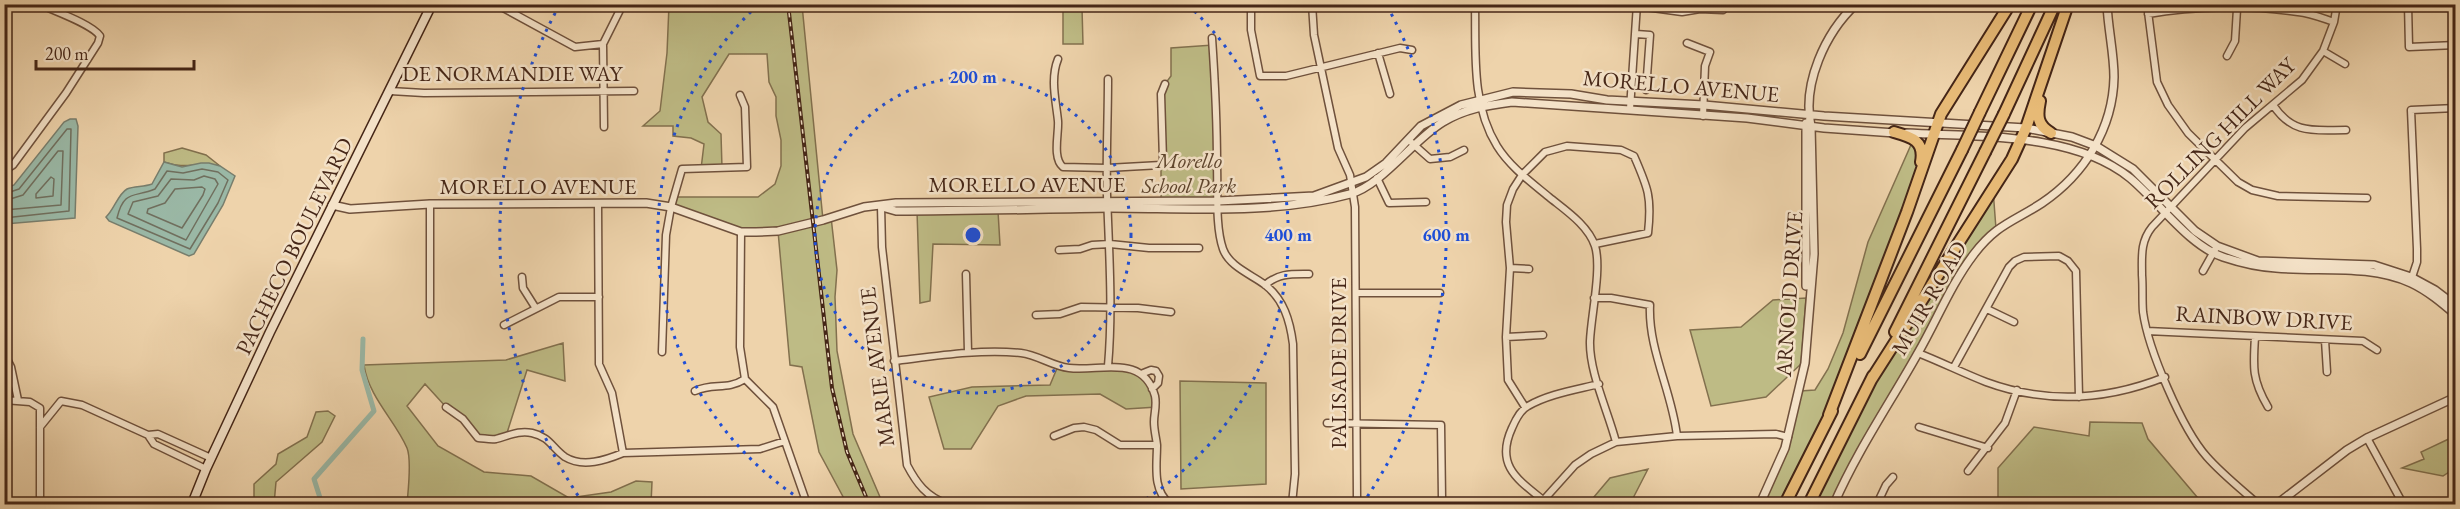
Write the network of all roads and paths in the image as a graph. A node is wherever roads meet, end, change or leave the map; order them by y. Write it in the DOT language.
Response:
graph roads {
  1 [pos="39,4"];
  2 [pos="432,4"];
  3 [pos="496,4"];
  4 [pos="623,4"];
  5 [pos="1251,4"];
  6 [pos="1312,4"];
  7 [pos="1475,4"];
  8 [pos="1723,4"];
  9 [pos="1856,4"];
  10 [pos="2010,4"];
  11 [pos="2032,4"];
  12 [pos="2055,4"];
  13 [pos="2068,4"];
  14 [pos="2107,4"];
  15 [pos="2147,4"];
  16 [pos="2337,4"];
  17 [pos="2408,4"];
  18 [pos="1638,5"];
  19 [pos="1670,7"];
  20 [pos="2237,9"];
  21 [pos="2148,14"];
  22 [pos="2334,22"];
  23 [pos="1636,34"];
  24 [pos="1212,38"];
  25 [pos="1688,43"];
  26 [pos="603,44"];
  27 [pos="2456,45"];
  28 [pos="1412,50"];
  29 [pos="2323,51"];
  30 [pos="1378,53"];
  31 [pos="2227,56"];
  32 [pos="1058,59"];
  33 [pos="2345,64"];
  34 [pos="1321,67"];
  35 [pos="1633,70"];
  36 [pos="1647,70"];
  37 [pos="1108,79"];
  38 [pos="2042,81"];
  39 [pos="1165,84"];
  40 [pos="603,90"];
  41 [pos="1646,90"];
  42 [pos="390,91"];
  43 [pos="634,91"];
  44 [pos="1390,94"];
  45 [pos="740,95"];
  46 [pos="1480,103"];
  47 [pos="1630,105"];
  48 [pos="1704,105"];
  49 [pos="2273,105"];
  50 [pos="2456,108"];
  51 [pos="1809,115"];
  52 [pos="1703,116"];
  53 [pos="1938,123"];
  54 [pos="604,126"];
  55 [pos="1808,126"];
  56 [pos="2025,128"];
  57 [pos="2346,130"];
  58 [pos="1894,132"];
  59 [pos="2051,133"];
  60 [pos="1935,135"];
  61 [pos="1408,139"];
  62 [pos="2021,140"];
  63 [pos="1414,145"];
  64 [pos="2096,146"];
  65 [pos="1464,150"];
  66 [pos="2090,155"];
  67 [pos="2216,159"];
  68 [pos="4,160"];
  69 [pos="13,165"];
  70 [pos="1107,168"];
  71 [pos="4,171"];
  72 [pos="1920,174"];
  73 [pos="1522,175"];
  74 [pos="1377,178"];
  75 [pos="1352,184"];
  76 [pos="1353,193"];
  77 [pos="2367,198"];
  78 [pos="1426,202"];
  79 [pos="430,204"];
  80 [pos="1219,204"];
  81 [pos="332,205"];
  82 [pos="598,205"];
  83 [pos="1108,205"];
  84 [pos="881,206"];
  85 [pos="670,207"];
  86 [pos="2168,209"];
  87 [pos="741,231"];
  88 [pos="1110,244"];
  89 [pos="1595,244"];
  90 [pos="2217,246"];
  91 [pos="1199,248"];
  92 [pos="1059,250"];
  93 [pos="2213,254"];
  94 [pos="1510,268"];
  95 [pos="1529,269"];
  96 [pos="2203,271"];
  97 [pos="966,274"];
  98 [pos="1309,274"];
  99 [pos="522,277"];
  100 [pos="2411,280"];
  101 [pos="1265,285"];
  102 [pos="1356,292"];
  103 [pos="1440,292"];
  104 [pos="599,297"];
  105 [pos="1594,298"];
  106 [pos="2456,306"];
  107 [pos="1110,307"];
  108 [pos="535,308"];
  109 [pos="1988,309"];
  110 [pos="1171,312"];
  111 [pos="430,314"];
  112 [pos="1036,315"];
  113 [pos="2456,315"];
  114 [pos="2014,322"];
  115 [pos="504,325"];
  116 [pos="2147,331"];
  117 [pos="1543,335"];
  118 [pos="1506,337"];
  119 [pos="2254,337"];
  120 [pos="2325,340"];
  121 [pos="2377,350"];
  122 [pos="662,352"];
  123 [pos="968,352"];
  124 [pos="4,353"];
  125 [pos="1918,353"];
  126 [pos="894,361"];
  127 [pos="1108,366"];
  128 [pos="1954,367"];
  129 [pos="2327,372"];
  130 [pos="1141,374"];
  131 [pos="2164,377"];
  132 [pos="745,379"];
  133 [pos="1871,381"];
  134 [pos="1599,384"];
  135 [pos="1152,389"];
  136 [pos="2016,390"];
  137 [pos="695,391"];
  138 [pos="2079,397"];
  139 [pos="2456,397"];
  140 [pos="4,400"];
  141 [pos="18,400"];
  142 [pos="446,407"];
  143 [pos="1525,407"];
  144 [pos="2268,407"];
  145 [pos="1829,415"];
  146 [pos="1327,423"];
  147 [pos="1356,424"];
  148 [pos="40,427"];
  149 [pos="1919,427"];
  150 [pos="148,435"];
  151 [pos="1054,436"];
  152 [pos="1677,436"];
  153 [pos="1786,437"];
  154 [pos="2367,438"];
  155 [pos="785,441"];
  156 [pos="1616,442"];
  157 [pos="1156,445"];
  158 [pos="1988,448"];
  159 [pos="623,453"];
  160 [pos="211,458"];
  161 [pos="206,469"];
  162 [pos="1968,471"];
  163 [pos="1893,477"];
  164 [pos="1356,498"];
  165 [pos="1442,498"];
  166 [pos="1542,502"];
  167 [pos="40,504"];
  168 [pos="192,504"];
  169 [pos="807,504"];
  170 [pos="947,504"];
  171 [pos="1167,504"];
  172 [pos="1293,504"];
  173 [pos="1758,504"];
  174 [pos="1785,504"];
  175 [pos="1809,504"];
  176 [pos="1834,504"];
  177 [pos="1877,504"];
  178 [pos="2258,504"];
  179 [pos="2277,504"];
  180 [pos="2403,504"];
  1 -- 69 [label="street"];
  2 -- 42 [label="main road, PACHECO BOULEVARD"];
  3 -- 26 [label="street"];
  4 -- 26 [label="street"];
  5 -- 34 [label="street"];
  6 -- 34 [label="street, PALISADE DRIVE"];
  7 -- 46 [label="street"];
  8 -- 19 [label="street"];
  9 -- 51 [label="street, ARNOLD DRIVE"];
  10 -- 53 [label="highway"];
  11 -- 145 [label="highway, bridge"];
  12 -- 133 [label="highway, bridge"];
  13 -- 38 [label="highway"];
  14 -- 64 [label="street, MUIR ROAD"];
  15 -- 21 [label="street"];
  16 -- 22 [label="street, ROLLING HILL WAY"];
  17 -- 27 [label="street"];
  18 -- 19 [label="street"];
  18 -- 23 [label="street"];
  20 -- 21 [label="street"];
  20 -- 22 [label="street"];
  20 -- 31 [label="street"];
  21 -- 67 [label="street"];
  22 -- 29 [label="street, ROLLING HILL WAY"];
  23 -- 35 [label="street"];
  23 -- 36 [label="street"];
  24 -- 80 [label="street"];
  25 -- 48 [label="street"];
  26 -- 40 [label="street"];
  28 -- 30 [label="street"];
  29 -- 33 [label="street"];
  29 -- 49 [label="street, ROLLING HILL WAY"];
  30 -- 34 [label="street"];
  30 -- 44 [label="street"];
  32 -- 70 [label="street"];
  34 -- 75 [label="street, PALISADE DRIVE"];
  35 -- 36 [label="street"];
  35 -- 47 [label="street"];
  36 -- 41 [label="street"];
  37 -- 70 [label="street"];
  38 -- 56 [label="highway"];
  38 -- 59 [label="highway"];
  39 -- 70 [label="street"];
  40 -- 42 [label="street, DE NORMANDIE WAY"];
  40 -- 43 [label="street, DE NORMANDIE WAY"];
  40 -- 54 [label="street"];
  42 -- 81 [label="main road, PACHECO BOULEVARD"];
  45 -- 85 [label="street"];
  46 -- 47 [label="street, MORELLO AVENUE"];
  46 -- 47 [label="street, MORELLO AVENUE"];
  46 -- 61 [label="street, MORELLO AVENUE"];
  46 -- 63 [label="street, MORELLO AVENUE"];
  46 -- 73 [label="street"];
  47 -- 48 [label="street, MORELLO AVENUE"];
  47 -- 52 [label="street, MORELLO AVENUE"];
  48 -- 51 [label="street, MORELLO AVENUE"];
  48 -- 52 [label="street"];
  49 -- 57 [label="street"];
  49 -- 67 [label="street, ROLLING HILL WAY"];
  50 -- 100 [label="street"];
  51 -- 53 [label="street, MORELLO AVENUE"];
  51 -- 55 [label="street, ARNOLD DRIVE"];
  52 -- 55 [label="street, MORELLO AVENUE"];
  53 -- 56 [label="street, MORELLO AVENUE"];
  53 -- 60 [label="highway"];
  55 -- 58 [label="street, MORELLO AVENUE"];
  55 -- 153 [label="street, ARNOLD DRIVE"];
  56 -- 59 [label="street, MORELLO AVENUE"];
  56 -- 62 [label="highway"];
  58 -- 60 [label="street, MORELLO AVENUE"];
  58 -- 72 [label="highway"];
  59 -- 64 [label="street, MORELLO AVENUE"];
  60 -- 62 [label="street, MORELLO AVENUE"];
  60 -- 72 [label="highway"];
  61 -- 63 [label="street"];
  61 -- 75 [label="street, MORELLO AVENUE"];
  62 -- 66 [label="street, MORELLO AVENUE"];
  62 -- 133 [label="highway"];
  63 -- 65 [label="street"];
  63 -- 74 [label="street, MORELLO AVENUE"];
  64 -- 66 [label="street, MUIR ROAD"];
  64 -- 86 [label="street, MORELLO AVENUE"];
  66 -- 86 [label="street, MORELLO AVENUE"];
  66 -- 125 [label="street, MUIR ROAD"];
  67 -- 77 [label="street"];
  67 -- 86 [label="street, ROLLING HILL WAY"];
  68 -- 69 [label="street"];
  69 -- 71 [label="street"];
  70 -- 83 [label="street"];
  72 -- 145 [label="highway"];
  73 -- 89 [label="street"];
  73 -- 89 [label="street"];
  73 -- 94 [label="street"];
  74 -- 76 [label="street, MORELLO AVENUE"];
  74 -- 78 [label="street"];
  75 -- 76 [label="street, PALISADE DRIVE"];
  75 -- 80 [label="street, MORELLO AVENUE"];
  76 -- 80 [label="street, MORELLO AVENUE"];
  76 -- 102 [label="street, PALISADE DRIVE"];
  79 -- 81 [label="street, MORELLO AVENUE"];
  79 -- 82 [label="street, MORELLO AVENUE"];
  79 -- 111 [label="street"];
  80 -- 83 [label="street, MORELLO AVENUE"];
  80 -- 101 [label="street"];
  81 -- 160 [label="main road, PACHECO BOULEVARD"];
  82 -- 85 [label="street, MORELLO AVENUE"];
  82 -- 104 [label="street"];
  83 -- 84 [label="street, MORELLO AVENUE"];
  83 -- 88 [label="street"];
  84 -- 87 [label="street, MORELLO AVENUE"];
  84 -- 126 [label="street, MARIE AVENUE"];
  85 -- 87 [label="street, MORELLO AVENUE"];
  85 -- 122 [label="street"];
  86 -- 90 [label="street, MORELLO AVENUE"];
  86 -- 93 [label="street, MORELLO AVENUE"];
  86 -- 116 [label="street, ROLLING HILL WAY"];
  87 -- 132 [label="street"];
  88 -- 91 [label="street"];
  88 -- 92 [label="street"];
  88 -- 107 [label="street"];
  89 -- 105 [label="street"];
  90 -- 93 [label="street"];
  90 -- 100 [label="street, MORELLO AVENUE"];
  93 -- 96 [label="street"];
  93 -- 100 [label="street, MORELLO AVENUE"];
  94 -- 95 [label="street"];
  94 -- 118 [label="street"];
  97 -- 123 [label="street"];
  98 -- 101 [label="street"];
  99 -- 108 [label="street"];
  100 -- 106 [label="street, MORELLO AVENUE"];
  100 -- 113 [label="street, MORELLO AVENUE"];
  101 -- 172 [label="street"];
  102 -- 103 [label="street"];
  102 -- 147 [label="street, PALISADE DRIVE"];
  104 -- 108 [label="street"];
  104 -- 159 [label="street"];
  105 -- 134 [label="street"];
  105 -- 152 [label="street"];
  107 -- 110 [label="street"];
  107 -- 112 [label="street"];
  107 -- 127 [label="street"];
  108 -- 115 [label="street"];
  109 -- 114 [label="street"];
  109 -- 128 [label="street"];
  109 -- 138 [label="street"];
  116 -- 119 [label="street, RAINBOW DRIVE"];
  116 -- 131 [label="street, ROLLING HILL WAY"];
  117 -- 118 [label="street"];
  118 -- 143 [label="street"];
  119 -- 120 [label="street, RAINBOW DRIVE"];
  119 -- 144 [label="street"];
  120 -- 121 [label="street, RAINBOW DRIVE"];
  120 -- 129 [label="street"];
  123 -- 126 [label="street"];
  123 -- 127 [label="street"];
  124 -- 141 [label="street"];
  125 -- 128 [label="street"];
  125 -- 176 [label="street, MUIR ROAD"];
  126 -- 170 [label="street, MARIE AVENUE"];
  127 -- 130 [label="street"];
  128 -- 136 [label="street"];
  130 -- 135 [label="street"];
  130 -- 135 [label="street"];
  131 -- 138 [label="street"];
  131 -- 178 [label="street, ROLLING HILL WAY"];
  132 -- 137 [label="street"];
  132 -- 155 [label="street"];
  133 -- 175 [label="highway"];
  134 -- 143 [label="street"];
  134 -- 156 [label="street"];
  135 -- 157 [label="street"];
  136 -- 138 [label="street"];
  136 -- 158 [label="street"];
  139 -- 154 [label="street"];
  140 -- 141 [label="street"];
  141 -- 148 [label="street"];
  142 -- 159 [label="street"];
  143 -- 166 [label="street"];
  145 -- 174 [label="highway"];
  146 -- 147 [label="street"];
  147 -- 164 [label="street, PALISADE DRIVE"];
  147 -- 165 [label="street"];
  148 -- 150 [label="street"];
  148 -- 167 [label="street"];
  149 -- 158 [label="street"];
  150 -- 160 [label="street"];
  150 -- 161 [label="street"];
  151 -- 157 [label="street"];
  152 -- 153 [label="street"];
  152 -- 156 [label="street"];
  153 -- 173 [label="street, ARNOLD DRIVE"];
  154 -- 179 [label="street"];
  154 -- 180 [label="street"];
  155 -- 159 [label="street"];
  155 -- 169 [label="street"];
  156 -- 166 [label="street"];
  157 -- 171 [label="street"];
  158 -- 162 [label="street"];
  160 -- 161 [label="main road, PACHECO BOULEVARD"];
  161 -- 168 [label="main road, PACHECO BOULEVARD"];
  163 -- 177 [label="street"];
}
